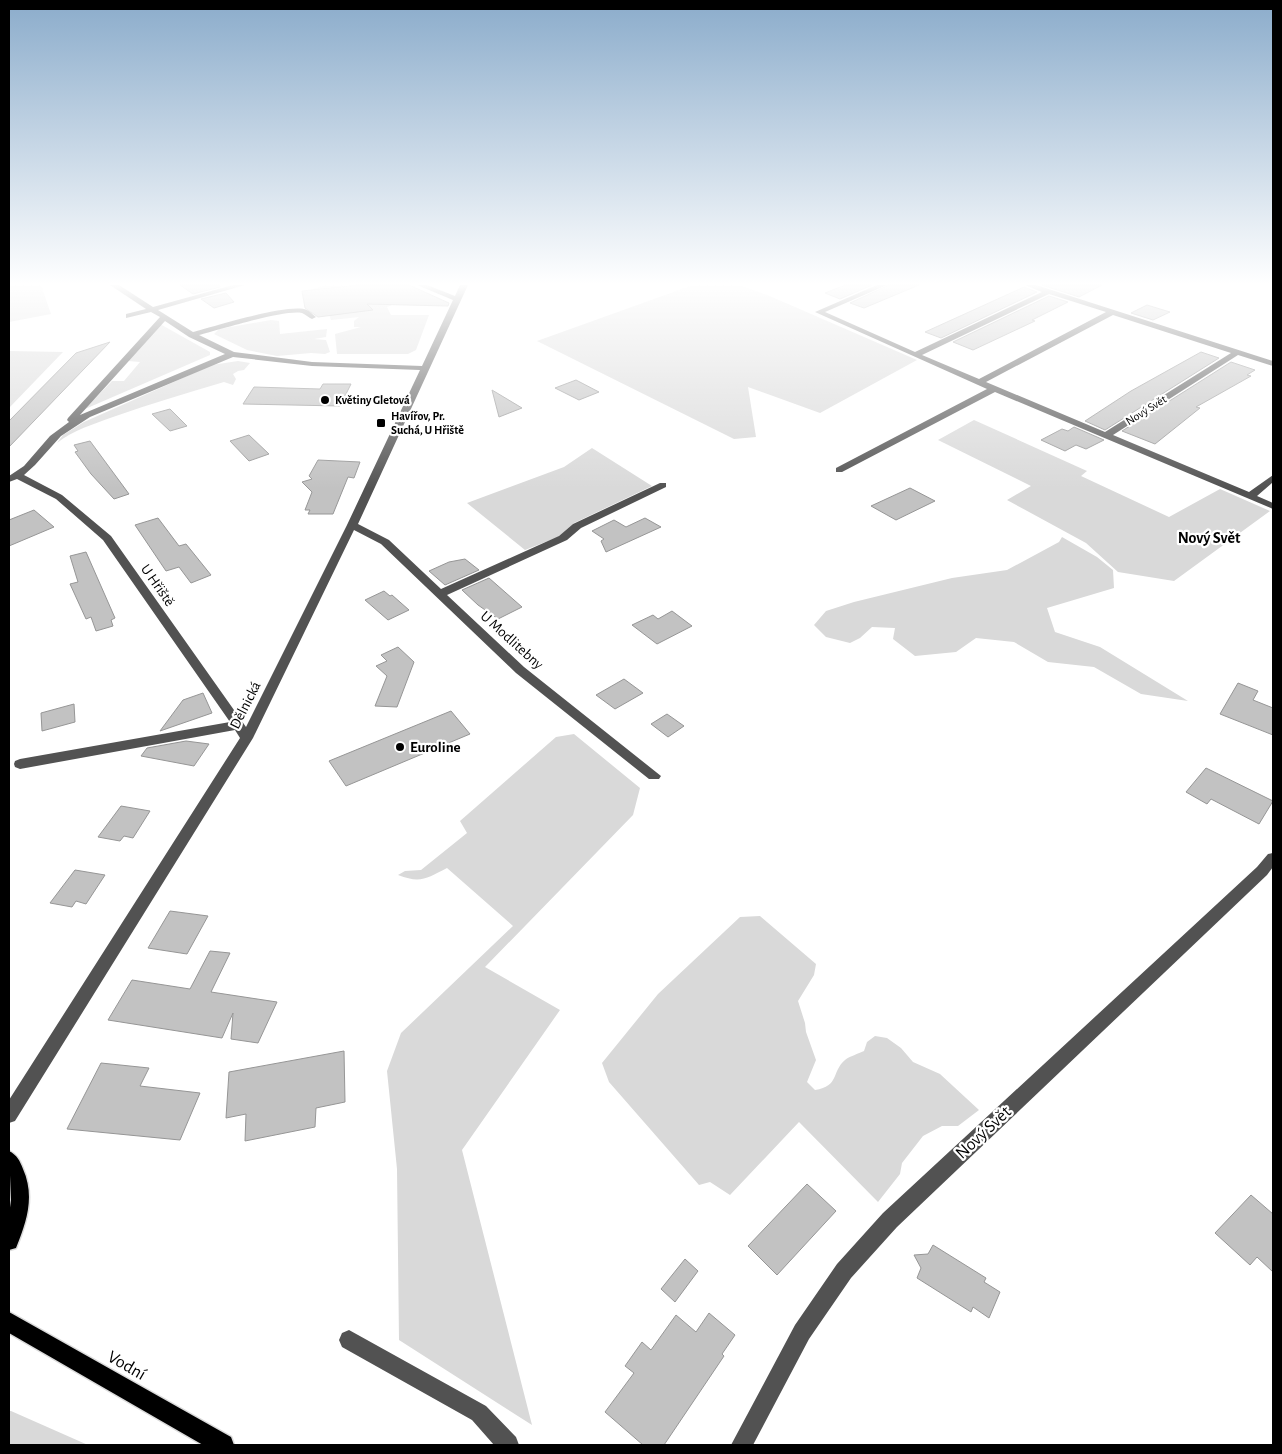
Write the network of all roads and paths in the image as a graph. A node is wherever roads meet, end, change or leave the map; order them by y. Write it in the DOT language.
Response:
graph roads {
  1 [pos="131,353"];
  2 [pos="431,353"];
  3 [pos="910,353"];
  4 [pos="919,353"];
  5 [pos="1035,353"];
  6 [pos="1237,353"];
  7 [pos="1240,353"];
  8 [pos="232,354"];
  9 [pos="915,355"];
  10 [pos="1273,364"];
  11 [pos="424,368"];
  12 [pos="980,382"];
  13 [pos="995,388"];
  14 [pos="64,427"];
  15 [pos="1105,436"];
  16 [pos="839,470"];
  17 [pos="13,477"];
  18 [pos="1273,478"];
  19 [pos="663,485"];
  20 [pos="1250,496"];
  21 [pos="1273,506"];
  22 [pos="352,525"];
  23 [pos="440,594"];
  24 [pos="238,725"];
  25 [pos="247,738"];
  26 [pos="20,764"];
  27 [pos="654,776"];
  28 [pos="1273,858"];
  29 [pos="9,1115"];
  30 [pos="9,1160"];
  31 [pos="9,1241"];
  32 [pos="9,1322"];
  33 [pos="349,1340"];
  34 [pos="223,1445"];
  35 [pos="508,1445"];
  36 [pos="742,1445"];
  1 -- 14 [label="street"];
  2 -- 11 [label="street, Dělnická"];
  3 -- 9 [label="street, Nový Svět"];
  4 -- 9 [label="street"];
  5 -- 12 [label="street"];
  6 -- 15 [label="street, Nový Svět"];
  7 -- 10 [label="street"];
  8 -- 11 [label="street"];
  8 -- 14 [label="street, U Hřiště"];
  9 -- 12 [label="street, Nový Svět"];
  11 -- 22 [label="street, Dělnická"];
  12 -- 13 [label="street, Nový Svět"];
  13 -- 15 [label="street, Nový Svět"];
  13 -- 16 [label="street"];
  14 -- 17 [label="street, U Hřiště"];
  15 -- 20 [label="street, Nový Svět"];
  17 -- 24 [label="street, U Hřiště"];
  18 -- 20 [label="street"];
  19 -- 23 [label="street"];
  20 -- 21 [label="street, Nový Svět"];
  22 -- 23 [label="street, U Modlitebny"];
  22 -- 25 [label="street, Dělnická"];
  23 -- 27 [label="street, U Modlitebny"];
  24 -- 25 [label="street, U Hřiště"];
  24 -- 26 [label="street"];
  25 -- 29 [label="street, Dělnická"];
  28 -- 36 [label="street, Nový Svět"];
  30 -- 31 [label="main road"];
  32 -- 34 [label="main road, Vodní"];
  33 -- 35 [label="street"];
}
